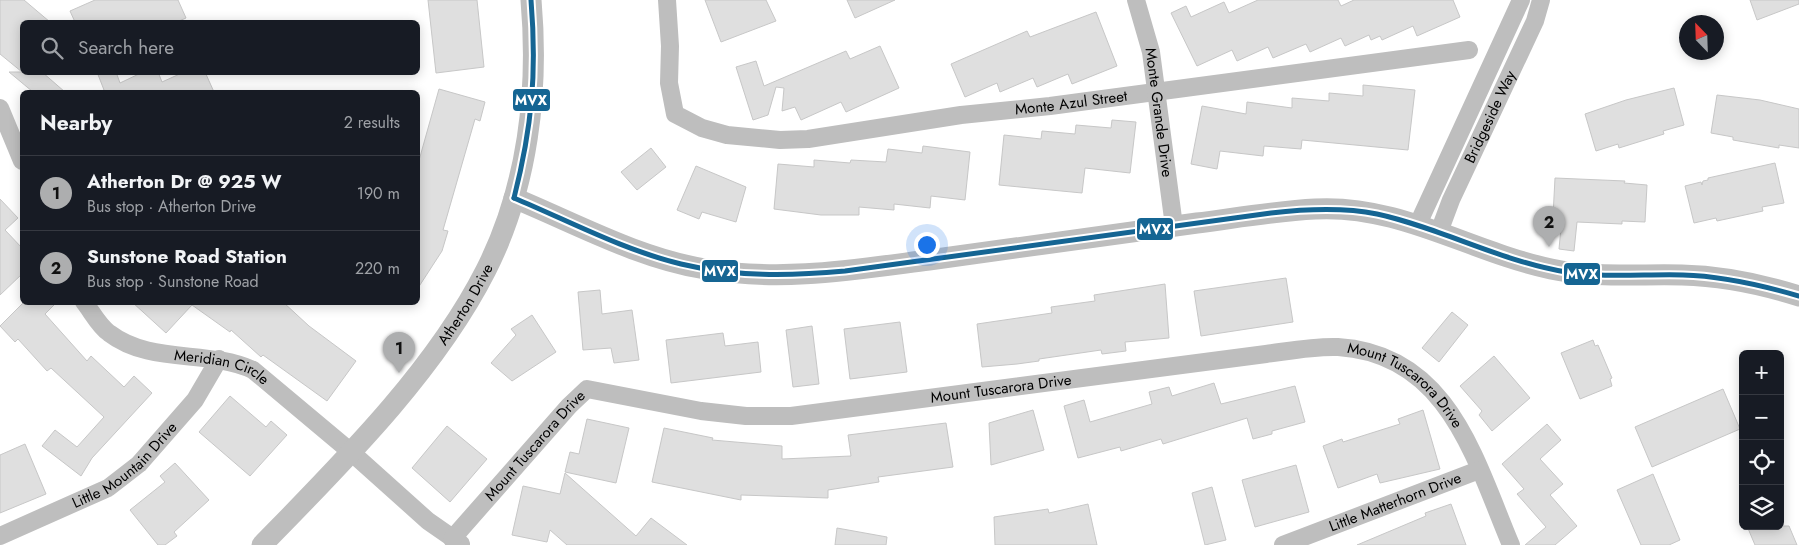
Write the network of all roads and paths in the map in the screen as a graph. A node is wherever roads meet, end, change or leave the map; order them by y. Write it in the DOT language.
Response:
graph roads {
  1 [pos="531,0"];
  2 [pos="667,0"];
  3 [pos="1136,0"];
  4 [pos="1521,0"];
  5 [pos="1541,0"];
  6 [pos="1469,50"];
  7 [pos="1157,90"];
  8 [pos="0,108"];
  9 [pos="20,156"];
  10 [pos="514,198"];
  11 [pos="1418,224"];
  12 [pos="1174,226"];
  13 [pos="1439,232"];
  14 [pos="1799,296"];
  15 [pos="86,305"];
  16 [pos="219,359"];
  17 [pos="350,452"];
  18 [pos="1479,470"];
  19 [pos="0,536"];
  20 [pos="457,542"];
  21 [pos="262,545"];
  22 [pos="1283,545"];
  23 [pos="1511,545"];
  1 -- 10 [label="street, Atherton Drive"];
  2 -- 7 [label="street, Monte Azul Street"];
  3 -- 7 [label="street, Monte Grande Drive"];
  4 -- 11 [label="street, Bridgeside Way"];
  5 -- 13 [label="street, Bridgeside Way"];
  6 -- 7 [label="street, Monte Azul Street"];
  7 -- 12 [label="street, Monte Grande Drive"];
  8 -- 9 [label="street"];
  10 -- 12 [label="street"];
  10 -- 17 [label="street, Atherton Drive"];
  11 -- 12 [label="street"];
  11 -- 13 [label="street"];
  13 -- 14 [label="street"];
  15 -- 16 [label="street, Meridian Circle"];
  16 -- 17 [label="street, Meridian Circle"];
  16 -- 19 [label="street, Little Mountain Drive"];
  17 -- 20 [label="street, Meridian Circle"];
  17 -- 21 [label="street, Atherton Drive"];
  18 -- 20 [label="street, Mount Tuscarora Drive"];
  18 -- 22 [label="street, Little Matterhorn Drive"];
  18 -- 23 [label="street, Mount Tuscarora Drive"];
}
